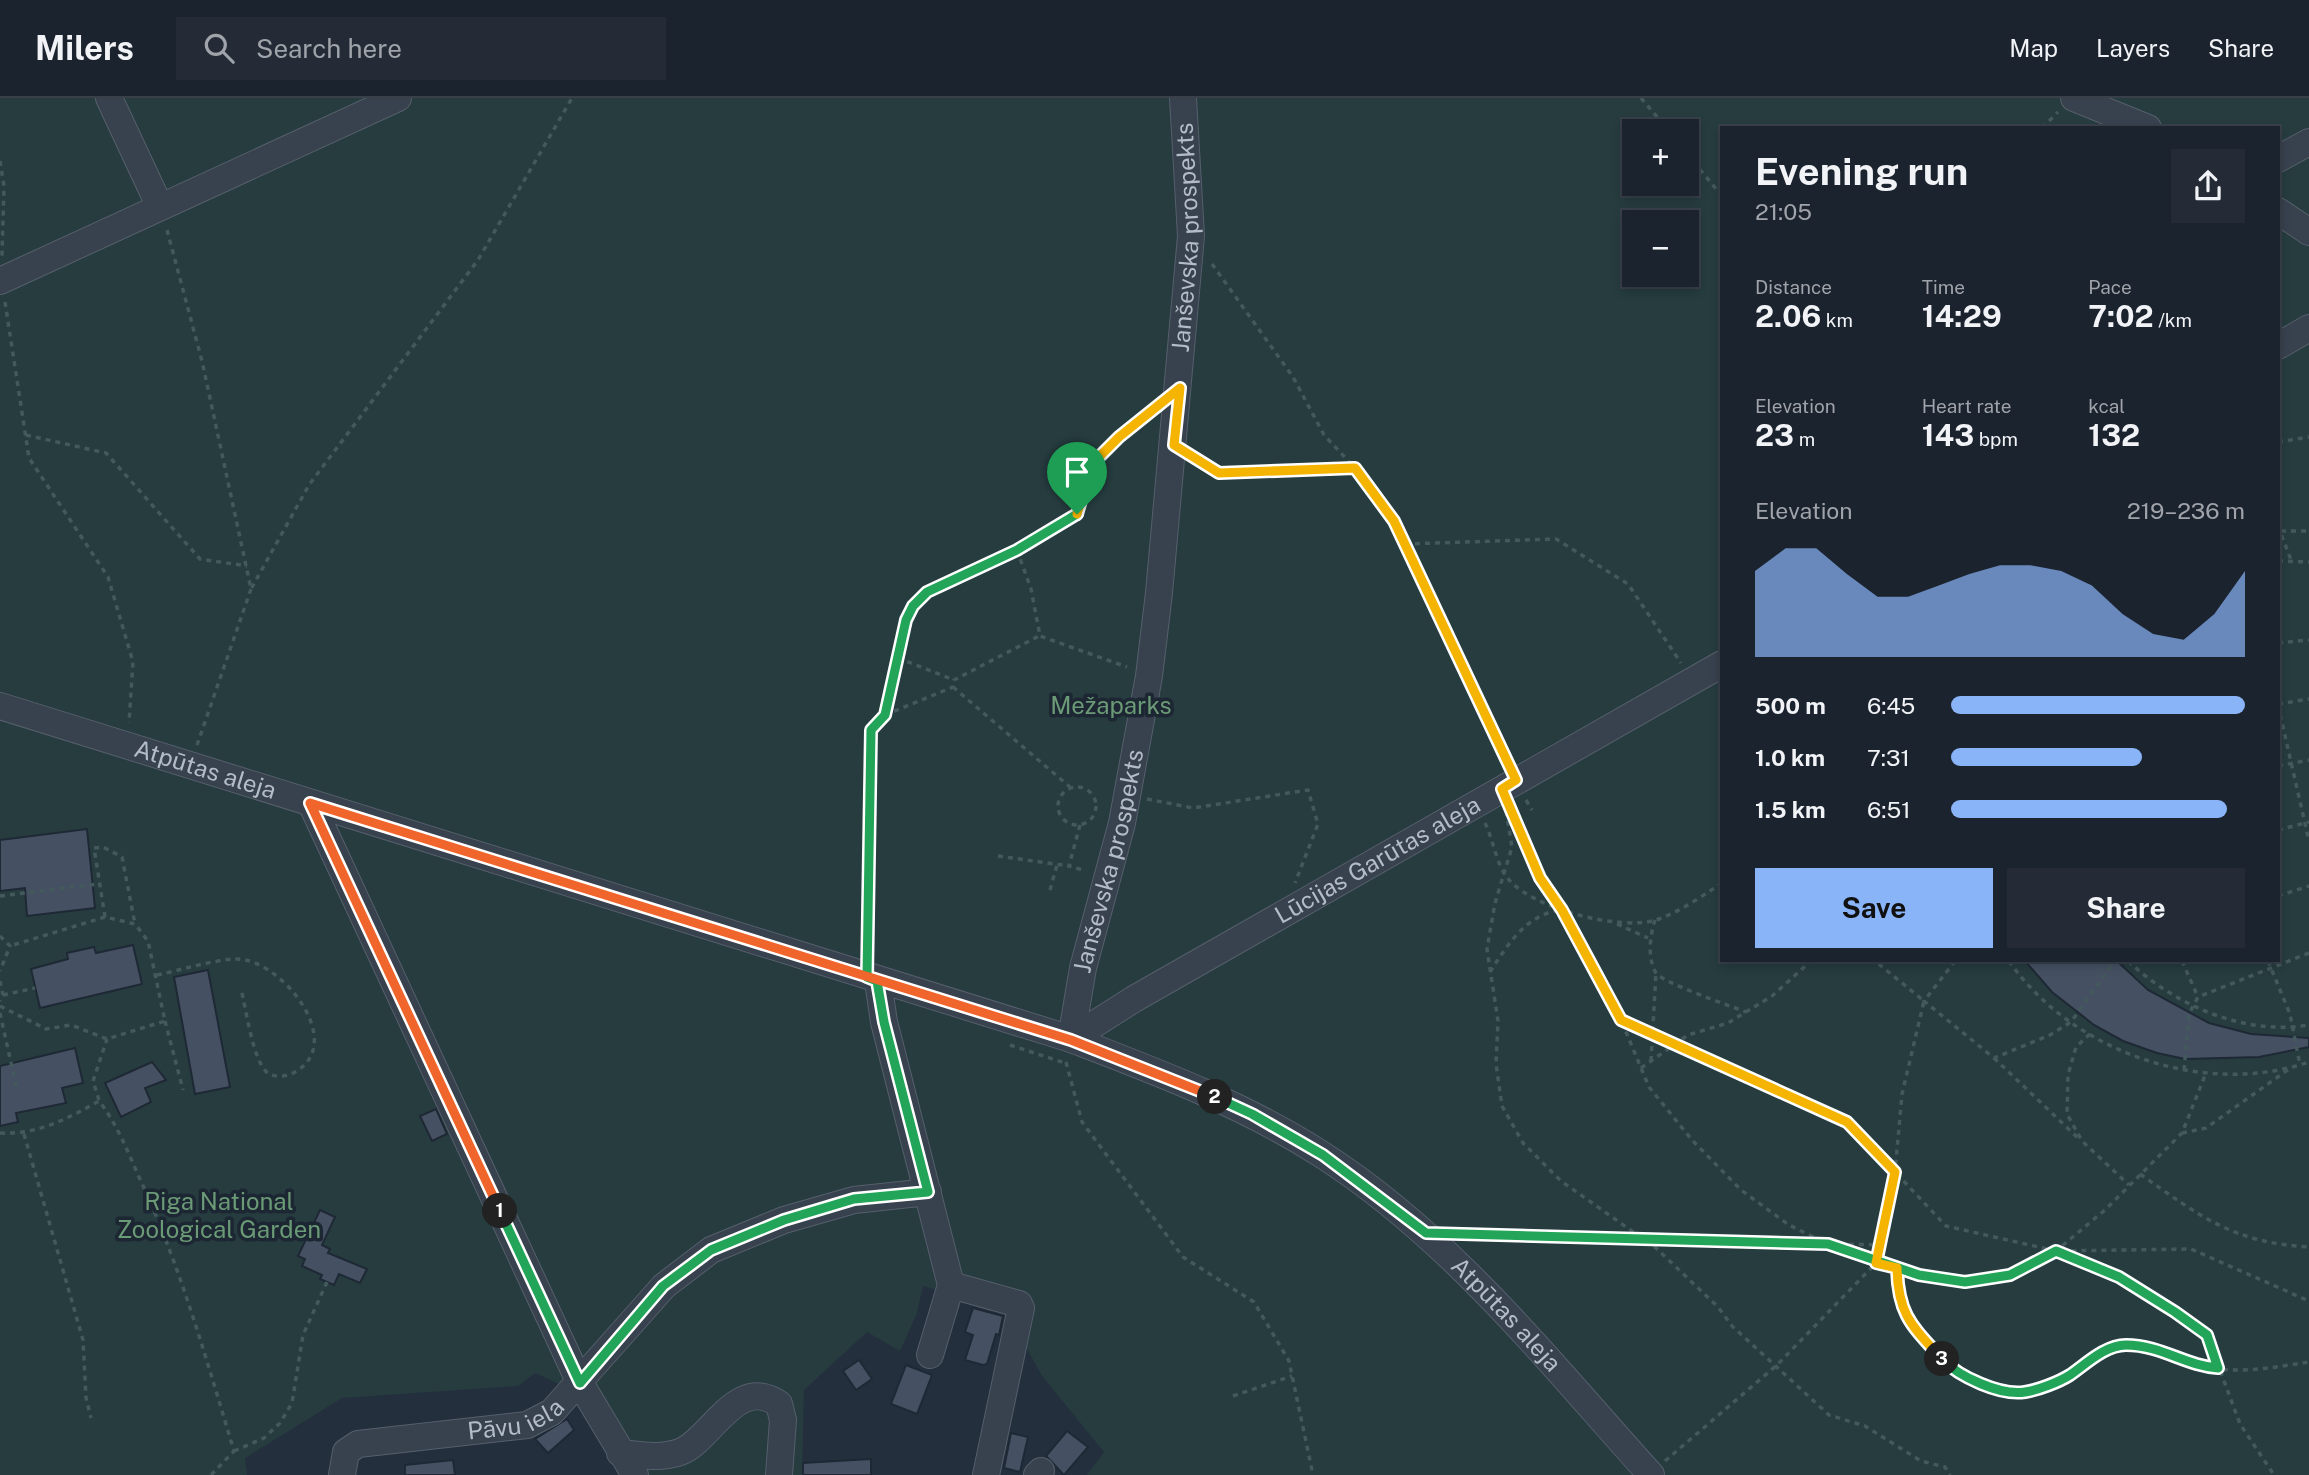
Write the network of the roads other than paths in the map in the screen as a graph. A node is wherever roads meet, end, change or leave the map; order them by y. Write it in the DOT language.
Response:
graph roads {
  1 [pos="108,98"];
  2 [pos="398,98"];
  3 [pos="1182,98"];
  4 [pos="2074,98"];
  5 [pos="2143,126"];
  6 [pos="2309,142"];
  7 [pos="2280,158"];
  8 [pos="160,207"];
  9 [pos="2280,212"];
  10 [pos="2309,232"];
  11 [pos="1,280"];
  12 [pos="2309,328"];
  13 [pos="2280,345"];
  14 [pos="1720,665"];
  15 [pos="0,706"];
  16 [pos="310,803"];
  17 [pos="879,970"];
  18 [pos="1071,1040"];
  19 [pos="928,1192"];
  20 [pos="951,1285"];
  21 [pos="930,1355"];
  22 [pos="580,1383"];
  23 [pos="620,1452"];
  24 [pos="1650,1474"];
  25 [pos="342,1475"];
  26 [pos="635,1475"];
  27 [pos="779,1475"];
  28 [pos="986,1475"];
  1 -- 8 [label="street"];
  2 -- 8 [label="street"];
  3 -- 18 [label="street, Janševska prospekts"];
  4 -- 5 [label="street"];
  6 -- 7 [label="street"];
  8 -- 11 [label="street"];
  9 -- 10 [label="street"];
  12 -- 13 [label="street"];
  14 -- 18 [label="street, Lūcijas Garūtas aleja"];
  15 -- 16 [label="street, Atpūtas aleja"];
  16 -- 17 [label="street, Atpūtas aleja"];
  16 -- 22 [label="street"];
  17 -- 18 [label="street, Atpūtas aleja"];
  17 -- 19 [label="street"];
  18 -- 24 [label="street, Atpūtas aleja"];
  19 -- 20 [label="street"];
  19 -- 22 [label="street, Pāvu iela"];
  20 -- 21 [label="street"];
  20 -- 28 [label="street"];
  22 -- 23 [label="street"];
  22 -- 25 [label="street, Pāvu iela"];
  23 -- 26 [label="street"];
  23 -- 27 [label="street"];
}
